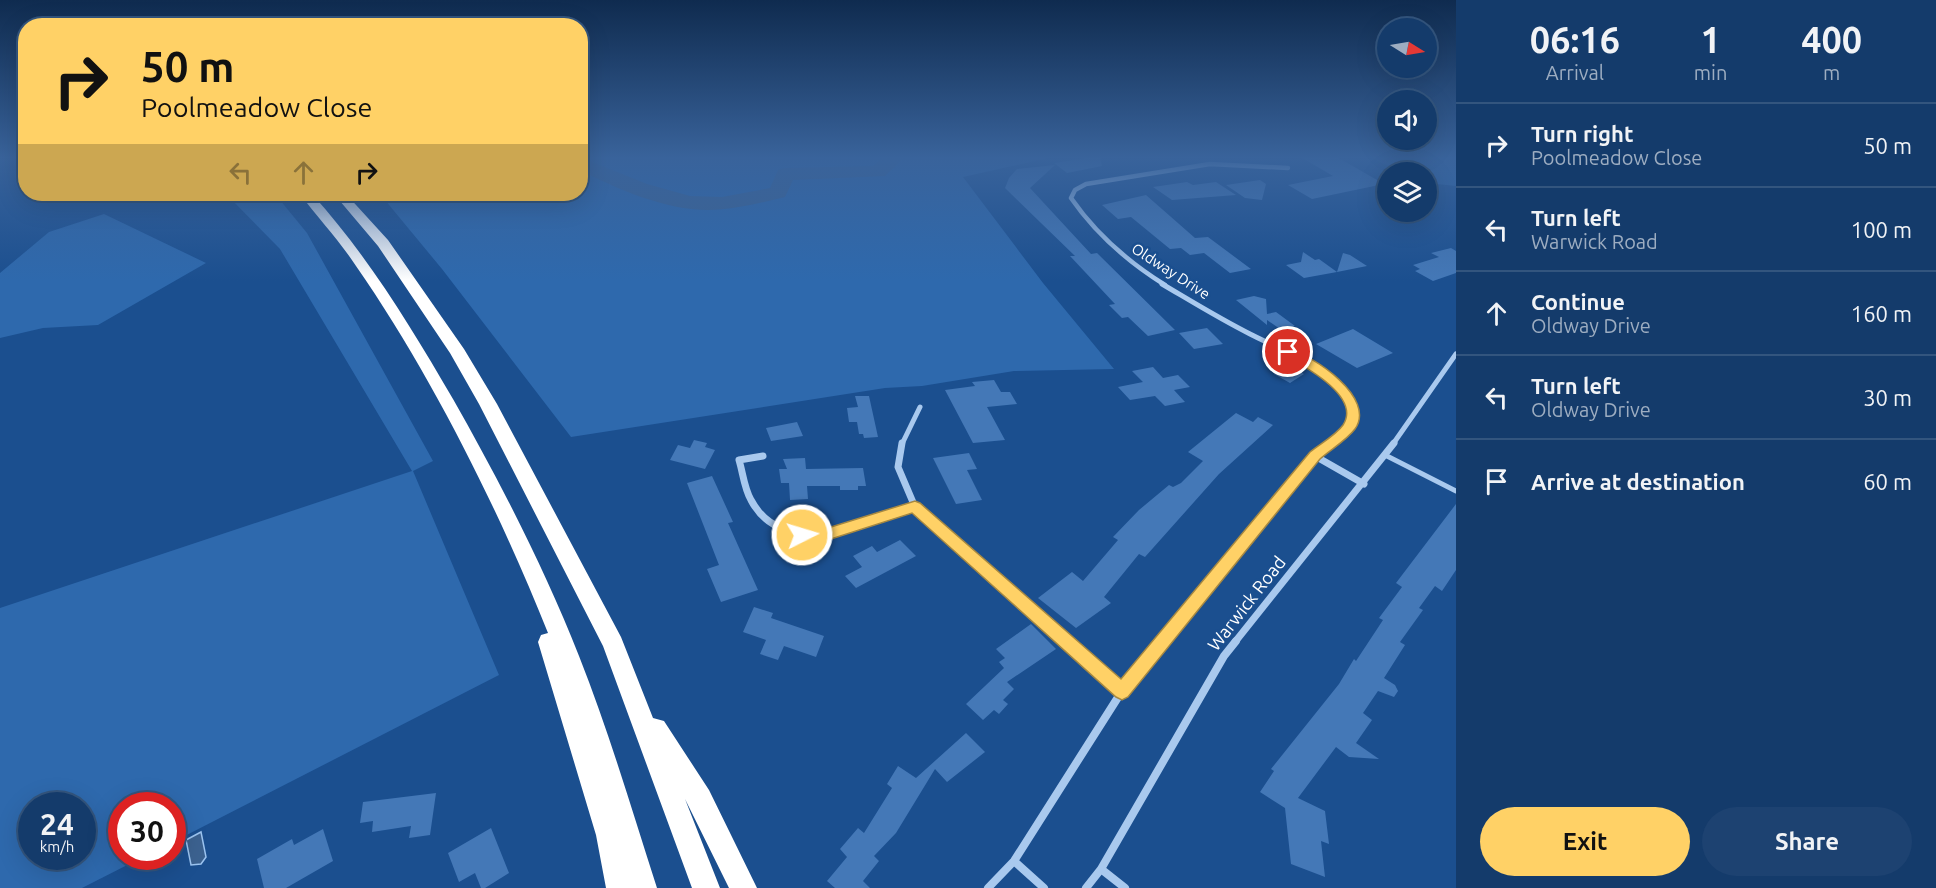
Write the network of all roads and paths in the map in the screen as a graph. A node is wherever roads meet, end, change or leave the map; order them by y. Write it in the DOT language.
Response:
graph roads {
  1 [pos="1071,197"];
  2 [pos="312,201"];
  3 [pos="346,201"];
  4 [pos="1456,354"];
  5 [pos="920,407"];
  6 [pos="1385,455"];
  7 [pos="762,456"];
  8 [pos="1315,456"];
  9 [pos="1364,484"];
  10 [pos="1456,491"];
  11 [pos="915,507"];
  12 [pos="516,533"];
  13 [pos="1122,692"];
  14 [pos="636,700"];
  15 [pos="1014,861"];
  16 [pos="1101,869"];
  17 [pos="620,888"];
  18 [pos="644,888"];
  19 [pos="706,888"];
  20 [pos="743,888"];
  21 [pos="988,888"];
  22 [pos="1044,888"];
  23 [pos="1086,888"];
  24 [pos="1125,888"];
  1 -- 8 [label="street, Oldway Drive"];
  2 -- 12 [label="highway"];
  3 -- 14 [label="highway"];
  4 -- 6 [label="street, Warwick Road"];
  5 -- 11 [label="street"];
  6 -- 9 [label="street, Warwick Road"];
  6 -- 10 [label="lane"];
  7 -- 11 [label="street"];
  8 -- 9 [label="street"];
  8 -- 13 [label="street"];
  9 -- 16 [label="street, Warwick Road"];
  11 -- 13 [label="street"];
  12 -- 17 [label="highway"];
  12 -- 18 [label="highway"];
  13 -- 15 [label="street"];
  14 -- 19 [label="highway"];
  14 -- 20 [label="highway"];
  15 -- 21 [label="street"];
  15 -- 22 [label="street"];
  16 -- 23 [label="street, Warwick Road"];
  16 -- 24 [label="street"];
}
